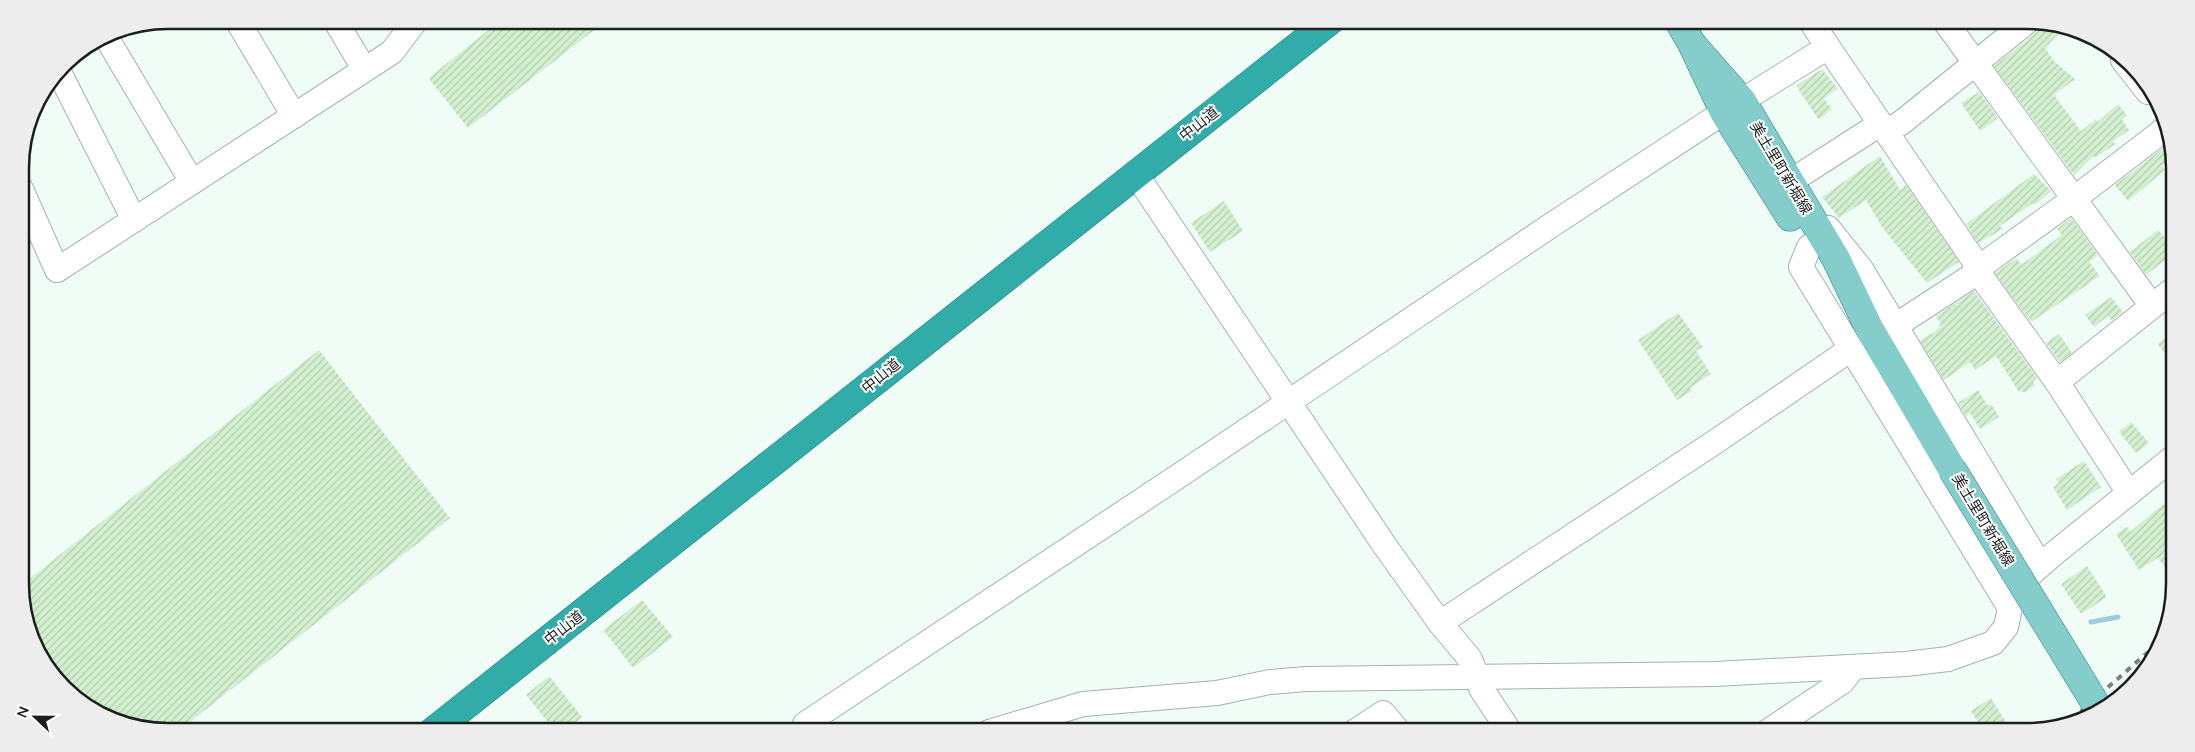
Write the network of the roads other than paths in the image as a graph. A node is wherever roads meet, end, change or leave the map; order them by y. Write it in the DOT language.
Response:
graph roads {
  1 [pos="242,29"];
  2 [pos="340,29"];
  3 [pos="409,29"];
  4 [pos="1320,29"];
  5 [pos="1683,29"];
  6 [pos="1816,29"];
  7 [pos="1951,29"];
  8 [pos="2017,29"];
  9 [pos="108,42"];
  10 [pos="1828,47"];
  11 [pos="1976,63"];
  12 [pos="364,69"];
  13 [pos="61,79"];
  14 [pos="1733,107"];
  15 [pos="294,116"];
  16 [pos="1883,128"];
  17 [pos="2161,132"];
  18 [pos="1135,174"];
  19 [pos="192,182"];
  20 [pos="1782,187"];
  21 [pos="2076,198"];
  22 [pos="29,209"];
  23 [pos="134,220"];
  24 [pos="1816,243"];
  25 [pos="1978,272"];
  26 [pos="2166,295"];
  27 [pos="2152,306"];
  28 [pos="1895,326"];
  29 [pos="1851,349"];
  30 [pos="2057,382"];
  31 [pos="1290,401"];
  32 [pos="2166,463"];
  33 [pos="2129,493"];
  34 [pos="2040,565"];
  35 [pos="2010,608"];
  36 [pos="1440,623"];
  37 [pos="1852,668"];
  38 [pos="1476,676"];
  39 [pos="2096,705"];
  40 [pos="443,723"];
  41 [pos="807,723"];
  42 [pos="1037,723"];
  43 [pos="1368,723"];
  44 [pos="1392,723"];
  45 [pos="1504,723"];
  46 [pos="1780,723"];
  1 -- 15 [label="street"];
  2 -- 12 [label="street"];
  3 -- 12 [label="street"];
  4 -- 18 [label="highway, 中山道"];
  5 -- 14 [label="main road, 美土里町新堀線"];
  6 -- 10 [label="street"];
  7 -- 11 [label="street"];
  8 -- 11 [label="street"];
  9 -- 19 [label="street"];
  10 -- 14 [label="street"];
  10 -- 16 [label="street"];
  11 -- 16 [label="street"];
  11 -- 21 [label="street"];
  12 -- 15 [label="street"];
  13 -- 23 [label="street"];
  14 -- 20 [label="main road, 美土里町新堀線"];
  14 -- 31 [label="street"];
  15 -- 19 [label="street"];
  16 -- 20 [label="street"];
  16 -- 25 [label="street"];
  17 -- 21 [label="street"];
  18 -- 31 [label="street"];
  18 -- 40 [label="highway, 中山道"];
  19 -- 23 [label="street"];
  20 -- 24 [label="main road, 美土里町新堀線"];
  20 -- 28 [label="street"];
  21 -- 25 [label="street"];
  21 -- 27 [label="street"];
  22 -- 23 [label="street"];
  24 -- 29 [label="street"];
  24 -- 39 [label="main road, 美土里町新堀線, bridge"];
  25 -- 28 [label="street"];
  25 -- 30 [label="street"];
  26 -- 27 [label="street"];
  27 -- 30 [label="street"];
  28 -- 34 [label="street"];
  29 -- 35 [label="street"];
  29 -- 36 [label="street"];
  30 -- 33 [label="street"];
  31 -- 36 [label="street"];
  31 -- 41 [label="street"];
  32 -- 33 [label="street"];
  33 -- 34 [label="street"];
  34 -- 35 [label="street"];
  35 -- 37 [label="street"];
  36 -- 38 [label="street"];
  37 -- 38 [label="street"];
  37 -- 46 [label="street"];
  38 -- 42 [label="street"];
  38 -- 45 [label="street"];
  43 -- 44 [label="street"];
}
